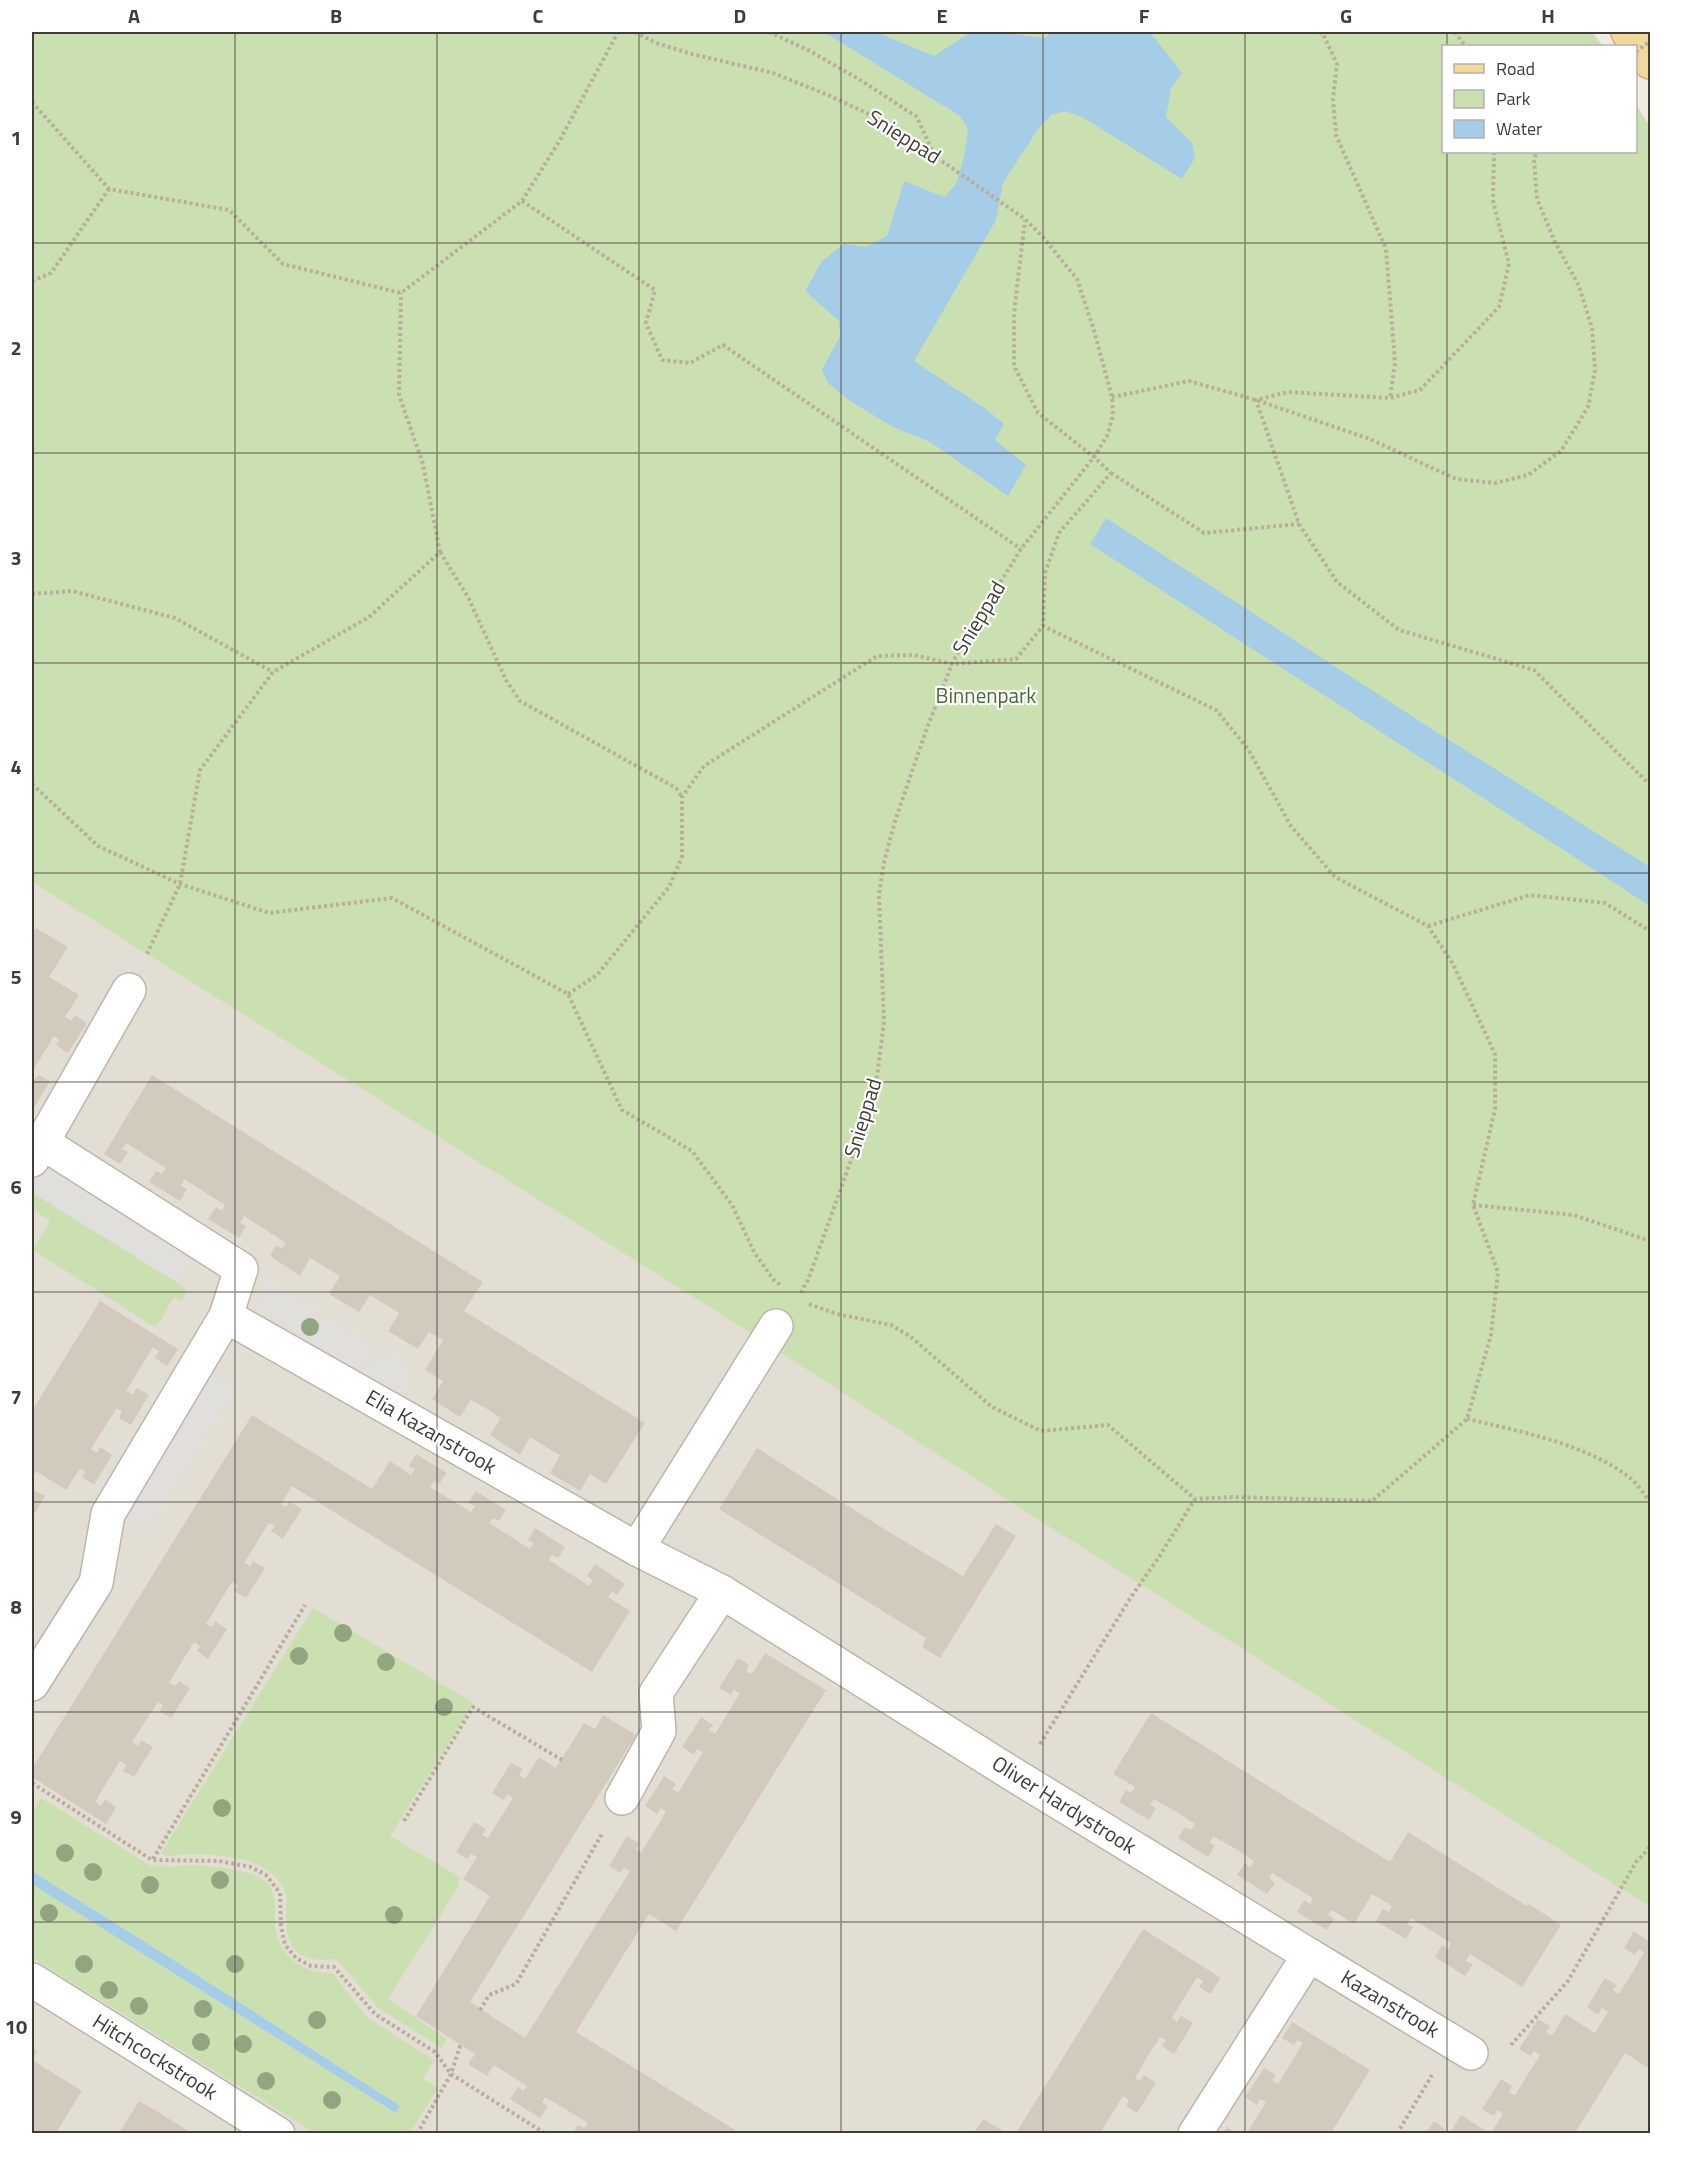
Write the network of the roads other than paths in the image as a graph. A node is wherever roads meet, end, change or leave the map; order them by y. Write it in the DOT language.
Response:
graph roads {
  1 [pos="1628,32"];
  2 [pos="1648,32"];
  3 [pos="1650,41"];
  4 [pos="1650,62"];
  5 [pos="129,990"];
  6 [pos="38,1152"];
  7 [pos="226,1316"];
  8 [pos="776,1326"];
  9 [pos="637,1549"];
  10 [pos="722,1592"];
  11 [pos="32,1684"];
  12 [pos="622,1798"];
  13 [pos="1309,1955"];
  14 [pos="32,1980"];
  15 [pos="1462,2047"];
  16 [pos="278,2133"];
  17 [pos="1195,2133"];
  1 -- 4 [label="main road"];
  2 -- 3 [label="street"];
  5 -- 6 [label="street"];
  6 -- 7 [label="street"];
  7 -- 9 [label="street, Elia Kazanstrook"];
  7 -- 11 [label="street"];
  8 -- 9 [label="street"];
  9 -- 10 [label="street, Oliver Hardystrook"];
  10 -- 12 [label="street"];
  10 -- 13 [label="street, Oliver Hardystrook"];
  13 -- 15 [label="street, Kazanstrook"];
  13 -- 17 [label="street"];
  14 -- 16 [label="street, Hitchcockstrook"];
}
